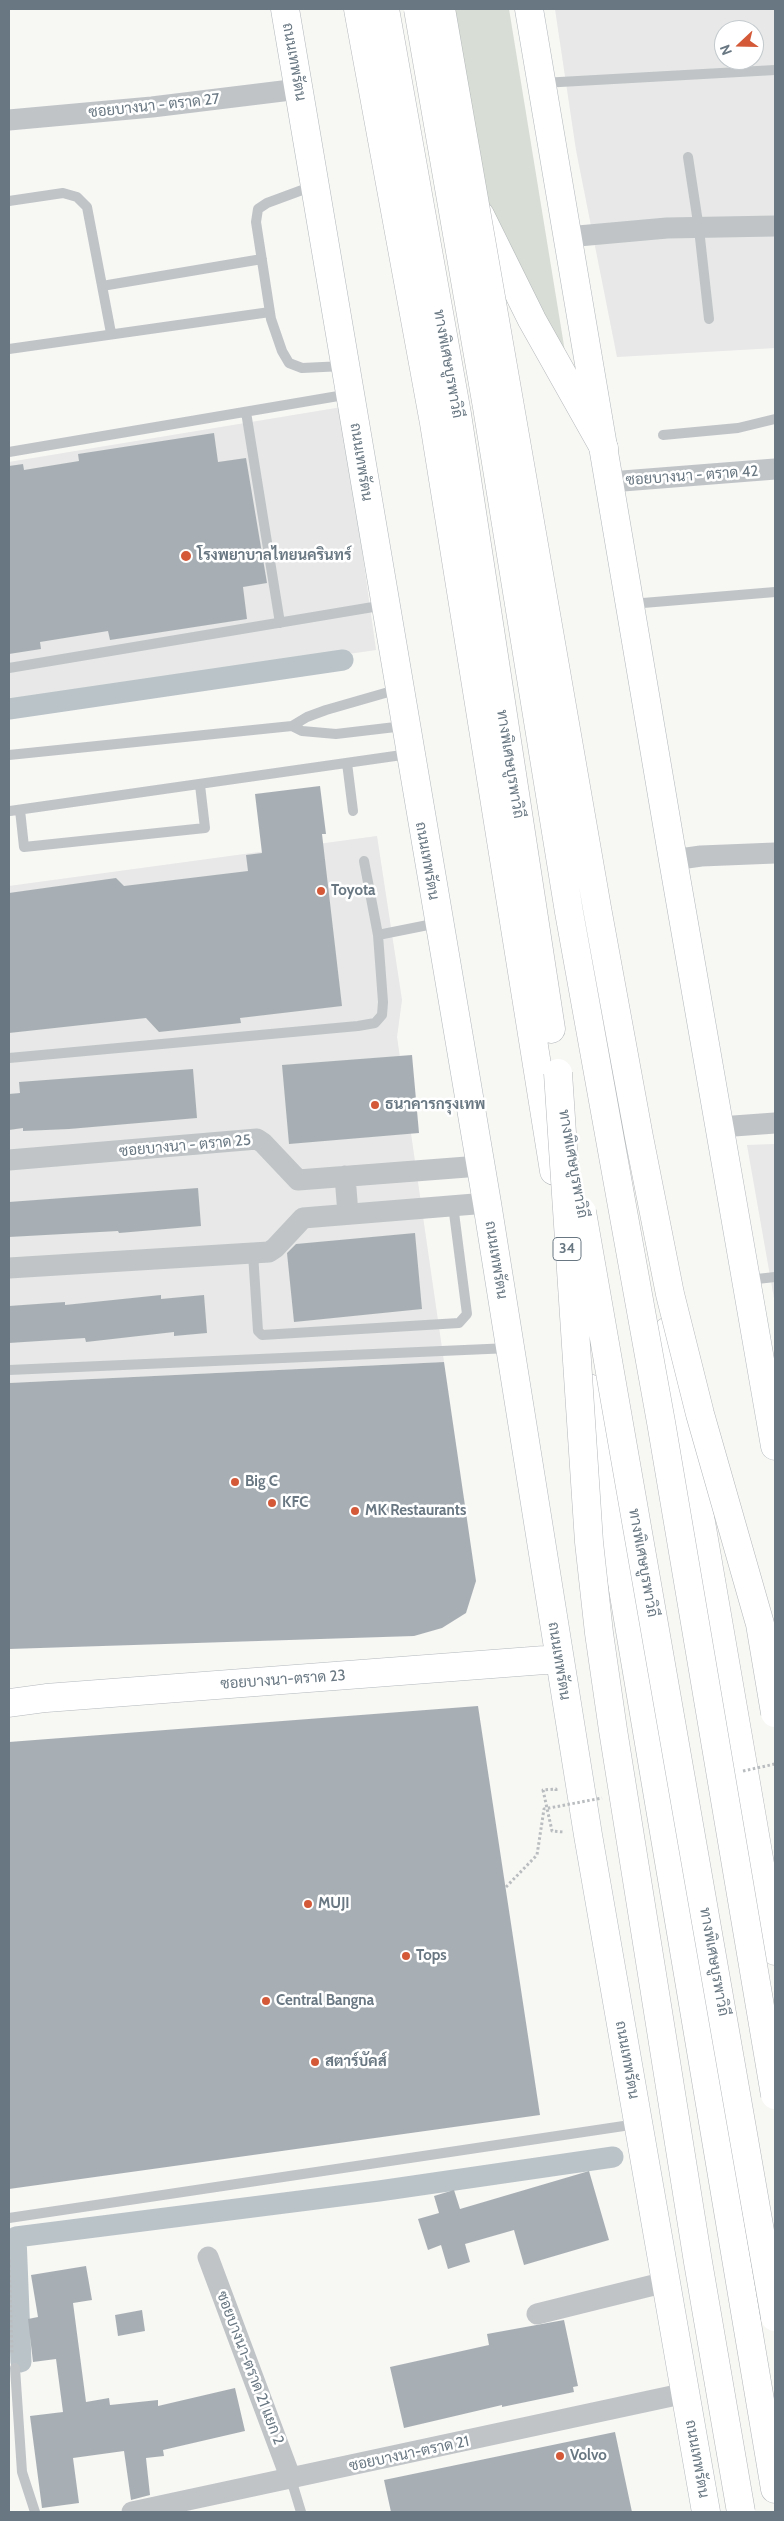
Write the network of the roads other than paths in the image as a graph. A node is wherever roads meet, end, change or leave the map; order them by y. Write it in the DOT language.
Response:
graph roads {
  1 [pos="285,9"];
  2 [pos="358,9"];
  3 [pos="385,9"];
  4 [pos="418,9"];
  5 [pos="443,9"];
  6 [pos="529,9"];
  7 [pos="775,70"];
  8 [pos="541,83"];
  9 [pos="299,89"];
  10 [pos="9,120"];
  11 [pos="688,156"];
  12 [pos="314,185"];
  13 [pos="9,201"];
  14 [pos="478,212"];
  15 [pos="775,226"];
  16 [pos="699,228"];
  17 [pos="567,237"];
  18 [pos="262,259"];
  19 [pos="102,286"];
  20 [pos="270,312"];
  21 [pos="709,319"];
  22 [pos="111,333"];
  23 [pos="9,349"];
  24 [pos="346,366"];
  25 [pos="350,394"];
  26 [pos="246,412"];
  27 [pos="775,419"];
  28 [pos="664,435"];
  29 [pos="604,448"];
  30 [pos="9,452"];
  31 [pos="775,469"];
  32 [pos="610,482"];
  33 [pos="775,592"];
  34 [pos="631,604"];
  35 [pos="385,606"];
  36 [pos="280,623"];
  37 [pos="9,668"];
  38 [pos="398,690"];
  39 [pos="292,726"];
  40 [pos="404,726"];
  41 [pos="9,754"];
  42 [pos="409,754"];
  43 [pos="347,763"];
  44 [pos="200,784"];
  45 [pos="20,810"];
  46 [pos="354,811"];
  47 [pos="10,812"];
  48 [pos="775,853"];
  49 [pos="673,860"];
  50 [pos="364,861"];
  51 [pos="438,923"];
  52 [pos="378,935"];
  53 [pos="9,1058"];
  54 [pos="558,1073"];
  55 [pos="775,1122"];
  56 [pos="720,1127"];
  57 [pos="9,1160"];
  58 [pos="480,1166"];
  59 [pos="344,1176"];
  60 [pos="487,1203"];
  61 [pos="453,1205"];
  62 [pos="348,1214"];
  63 [pos="253,1253"];
  64 [pos="9,1268"];
  65 [pos="775,1277"];
  66 [pos="747,1280"];
  67 [pos="510,1348"];
  68 [pos="9,1370"];
  69 [pos="775,1446"];
  70 [pos="558,1659"];
  71 [pos="9,1703"];
  72 [pos="775,1713"];
  73 [pos="775,1951"];
  74 [pos="775,2094"];
  75 [pos="638,2124"];
  76 [pos="9,2218"];
  77 [pos="208,2257"];
  78 [pos="666,2282"];
  79 [pos="537,2314"];
  80 [pos="775,2317"];
  81 [pos="15,2368"];
  82 [pos="686,2393"];
  83 [pos="292,2479"];
  84 [pos="775,2489"];
  85 [pos="35,2512"];
  86 [pos="135,2512"];
  87 [pos="301,2512"];
  88 [pos="706,2512"];
  89 [pos="741,2512"];
  1 -- 9 [label="main road, ถนนเทพรัตน"];
  2 -- 84 [label="main road, 34"];
  3 -- 54 [label="main road, ทางพิเศษบูรพาวิถี"];
  4 -- 74 [label="main road, ทางพิเศษบูรพาวิถี, bridge"];
  5 -- 14 [label="main road"];
  5 -- 72 [label="main road, bridge"];
  6 -- 8 [label="main road"];
  7 -- 8 [label="lane"];
  8 -- 17 [label="main road"];
  9 -- 10 [label="street, ซอยบางนา - ตราด 27"];
  9 -- 12 [label="main road, ถนนเทพรัตน"];
  11 -- 16 [label="lane"];
  12 -- 18 [label="lane"];
  12 -- 24 [label="main road, ถนนเทพรัตน"];
  13 -- 19 [label="lane"];
  14 -- 29 [label="main road"];
  14 -- 73 [label="main road"];
  15 -- 16 [label="street"];
  16 -- 17 [label="street"];
  16 -- 21 [label="lane"];
  17 -- 29 [label="main road"];
  18 -- 19 [label="lane"];
  18 -- 20 [label="lane"];
  19 -- 22 [label="lane"];
  20 -- 22 [label="lane"];
  20 -- 24 [label="lane"];
  22 -- 23 [label="lane"];
  24 -- 25 [label="main road, ถนนเทพรัตน"];
  25 -- 26 [label="lane"];
  25 -- 35 [label="main road, ถนนเทพรัตน"];
  26 -- 30 [label="lane"];
  26 -- 36 [label="lane"];
  27 -- 28 [label="lane"];
  29 -- 32 [label="main road"];
  31 -- 32 [label="street, ซอยบางนา - ตราด 42"];
  32 -- 34 [label="main road"];
  33 -- 34 [label="lane"];
  34 -- 49 [label="main road"];
  35 -- 36 [label="lane"];
  35 -- 38 [label="main road, ถนนเทพรัตน"];
  36 -- 37 [label="lane"];
  38 -- 39 [label="lane"];
  38 -- 40 [label="main road, ถนนเทพรัตน"];
  39 -- 40 [label="lane"];
  39 -- 41 [label="lane"];
  40 -- 42 [label="main road, ถนนเทพรัตน"];
  42 -- 43 [label="lane"];
  42 -- 51 [label="main road, ถนนเทพรัตน"];
  43 -- 44 [label="lane"];
  43 -- 46 [label="lane"];
  44 -- 45 [label="lane"];
  44 -- 45 [label="lane"];
  45 -- 47 [label="lane"];
  48 -- 49 [label="street"];
  49 -- 56 [label="main road"];
  50 -- 52 [label="lane"];
  51 -- 52 [label="lane"];
  51 -- 58 [label="main road, ถนนเทพรัตน"];
  52 -- 53 [label="lane"];
  54 -- 80 [label="main road, ทางพิเศษบูรพาวิถี, bridge"];
  54 -- 89 [label="main road, bridge"];
  55 -- 56 [label="street"];
  56 -- 66 [label="main road"];
  57 -- 59 [label="street, ซอยบางนา - ตราด 25"];
  58 -- 59 [label="street, ซอยบางนา - ตราด 25"];
  58 -- 60 [label="main road, ถนนเทพรัตน"];
  59 -- 62 [label="street"];
  60 -- 61 [label="street"];
  60 -- 67 [label="main road, ถนนเทพรัตน"];
  61 -- 62 [label="street"];
  61 -- 63 [label="lane"];
  62 -- 63 [label="street"];
  63 -- 64 [label="street"];
  65 -- 66 [label="lane"];
  66 -- 69 [label="main road"];
  67 -- 68 [label="lane"];
  67 -- 70 [label="main road, ถนนเทพรัตน"];
  70 -- 71 [label="main road, ซอยบางนา-ตราด 23"];
  70 -- 75 [label="main road, ถนนเทพรัตน"];
  75 -- 76 [label="lane"];
  75 -- 78 [label="main road, ถนนเทพรัตน"];
  77 -- 83 [label="street, ซอยบางนา-ตราด 21 แยก 2"];
  78 -- 79 [label="street"];
  78 -- 82 [label="main road, ถนนเทพรัตน"];
  81 -- 85 [label="lane"];
  82 -- 83 [label="street, ซอยบางนา-ตราด 21"];
  82 -- 88 [label="main road, ถนนเทพรัตน"];
  83 -- 86 [label="street, ซอยบางนา-ตราด 21"];
  83 -- 87 [label="lane"];
}
